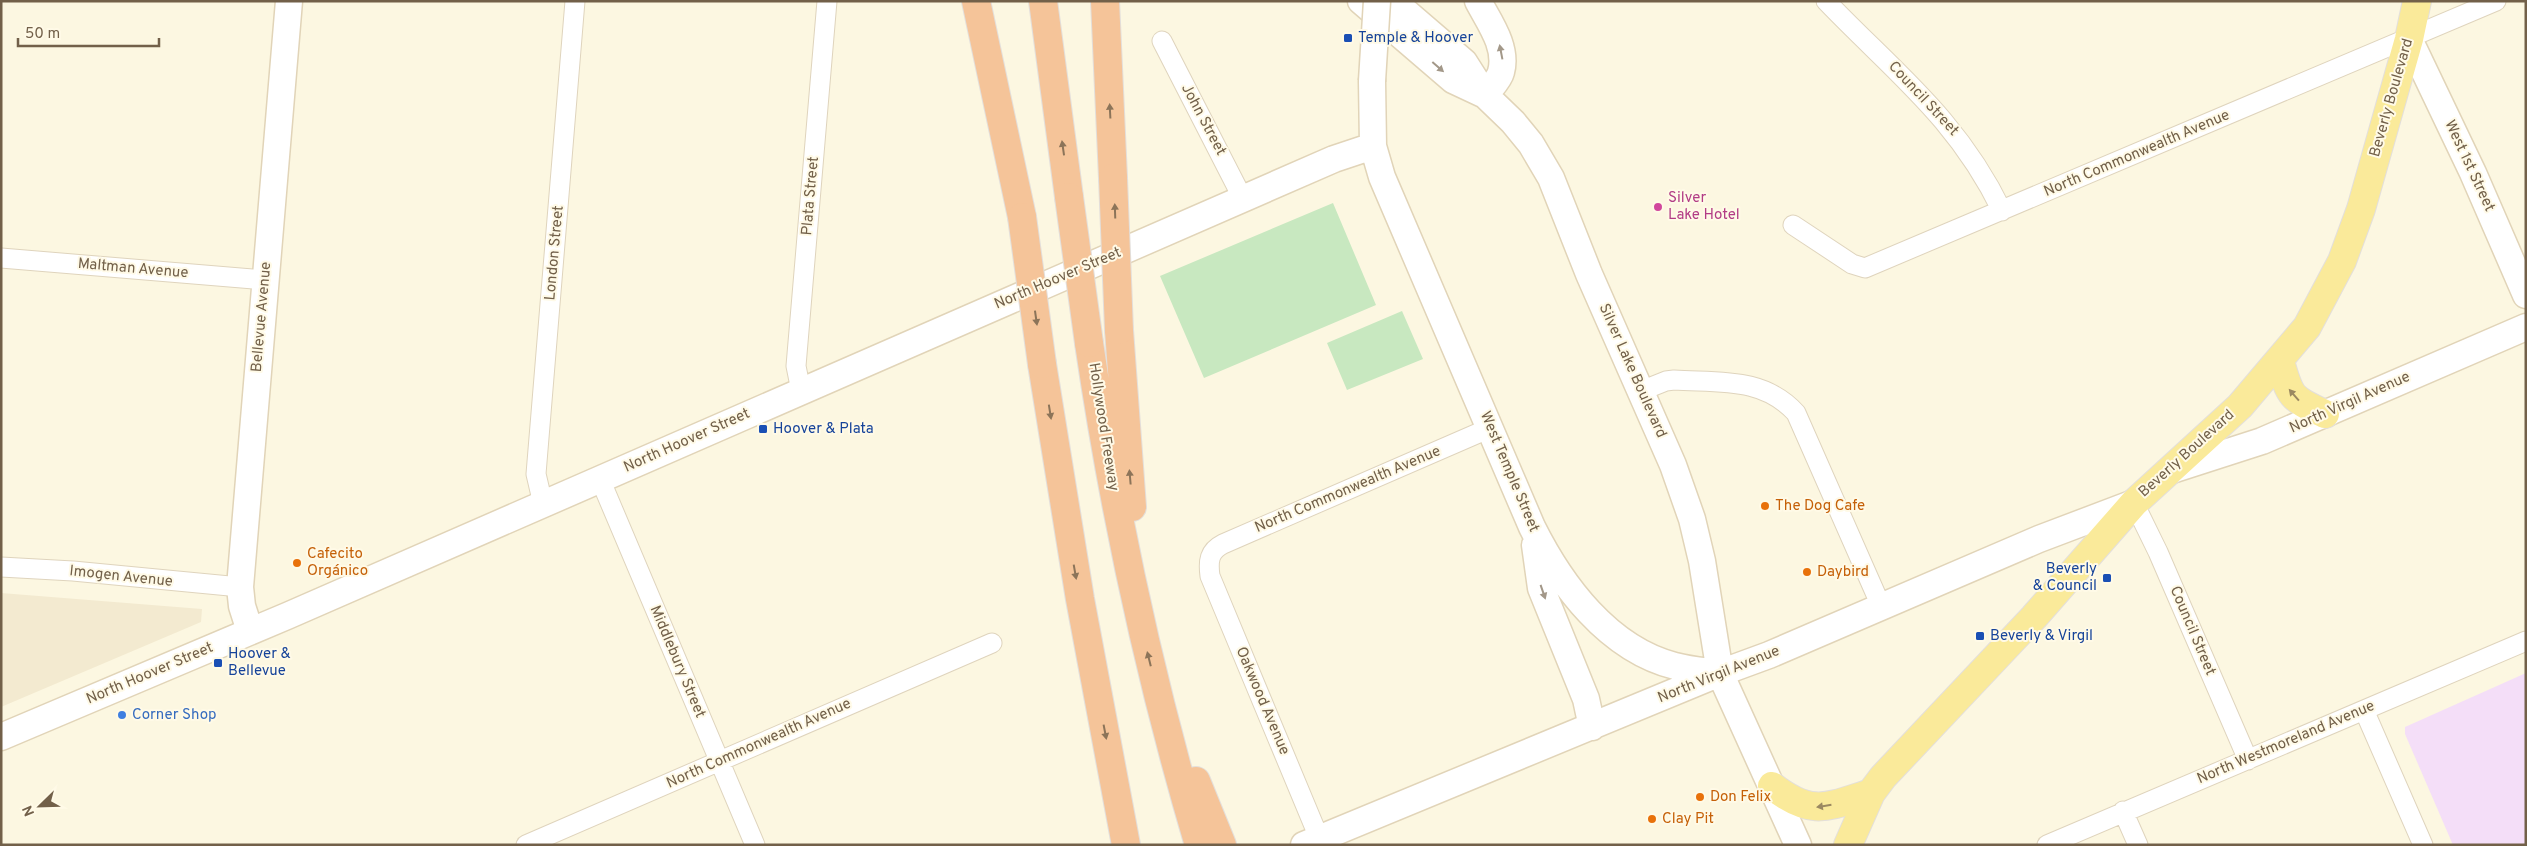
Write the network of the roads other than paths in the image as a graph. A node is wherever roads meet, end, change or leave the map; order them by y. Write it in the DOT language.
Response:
graph roads {
  1 [pos="289,1"];
  2 [pos="575,1"];
  3 [pos="827,1"];
  4 [pos="976,1"];
  5 [pos="994,1"];
  6 [pos="1043,1"];
  7 [pos="1105,1"];
  8 [pos="1361,1"];
  9 [pos="1377,1"];
  10 [pos="1393,1"];
  11 [pos="1478,1"];
  12 [pos="1826,1"];
  13 [pos="2417,1"];
  14 [pos="2496,1"];
  15 [pos="2409,39"];
  16 [pos="1162,41"];
  17 [pos="1485,95"];
  18 [pos="1373,146"];
  19 [pos="1243,199"];
  20 [pos="2002,211"];
  21 [pos="1022,217"];
  22 [pos="1793,225"];
  23 [pos="1,258"];
  24 [pos="265,280"];
  25 [pos="2526,295"];
  26 [pos="2526,326"];
  27 [pos="2280,361"];
  28 [pos="801,390"];
  29 [pos="1641,391"];
  30 [pos="2326,414"];
  31 [pos="1490,428"];
  32 [pos="2172,470"];
  33 [pos="600,479"];
  34 [pos="2134,503"];
  35 [pos="543,504"];
  36 [pos="1532,527"];
  37 [pos="1210,556"];
  38 [pos="1,567"];
  39 [pos="240,587"];
  40 [pos="1882,606"];
  41 [pos="1142,630"];
  42 [pos="250,631"];
  43 [pos="2526,641"];
  44 [pos="992,642"];
  45 [pos="1720,673"];
  46 [pos="2364,710"];
  47 [pos="1592,727"];
  48 [pos="1,737"];
  49 [pos="2248,760"];
  50 [pos="720,762"];
  51 [pos="1772,786"];
  52 [pos="1871,793"];
  53 [pos="1198,810"];
  54 [pos="2123,811"];
  55 [pos="1126,843"];
  56 [pos="1315,843"];
  57 [pos="526,845"];
  58 [pos="755,845"];
  59 [pos="1199,845"];
  60 [pos="1222,845"];
  61 [pos="1798,845"];
  62 [pos="1848,845"];
  63 [pos="2046,845"];
  64 [pos="2138,845"];
  65 [pos="2423,845"];
  1 -- 24 [label="main road, Bellevue Avenue"];
  2 -- 35 [label="street, London Street"];
  3 -- 28 [label="street, Plata Street"];
  4 -- 21 [label="highway"];
  5 -- 21 [label="highway"];
  41 -- 6 [label="highway, Hollywood Freeway, one-way, bridge"];
  41 -- 7 [label="highway, one-way, bridge"];
  8 -- 17 [label="main road, Silver Lake Boulevard, one-way"];
  9 -- 18 [label="main road, West Temple Street, bridge"];
  10 -- 17 [label="main road, Silver Lake Boulevard"];
  17 -- 11 [label="main road, one-way"];
  12 -- 20 [label="street, Council Street"];
  13 -- 15 [label="main road, Beverly Boulevard"];
  14 -- 15 [label="street, North Commonwealth Avenue"];
  15 -- 20 [label="street, North Commonwealth Avenue"];
  15 -- 25 [label="main road, West 1st Street"];
  15 -- 27 [label="main road, Beverly Boulevard"];
  16 -- 19 [label="street, John Street"];
  17 -- 29 [label="main road, Silver Lake Boulevard"];
  18 -- 19 [label="main road, North Hoover Street"];
  18 -- 31 [label="main road, West Temple Street"];
  19 -- 28 [label="main road, North Hoover Street"];
  20 -- 22 [label="street, North Commonwealth Avenue"];
  21 -- 55 [label="highway, one-way, bridge"];
  23 -- 24 [label="street, Maltman Avenue"];
  24 -- 39 [label="main road, Bellevue Avenue"];
  26 -- 30 [label="main road, North Virgil Avenue"];
  30 -- 27 [label="main road, one-way"];
  27 -- 32 [label="main road, Beverly Boulevard"];
  28 -- 33 [label="main road, North Hoover Street"];
  29 -- 40 [label="street"];
  29 -- 45 [label="main road, Silver Lake Boulevard"];
  30 -- 32 [label="main road, North Virgil Avenue"];
  31 -- 36 [label="main road, West Temple Street"];
  31 -- 37 [label="street, North Commonwealth Avenue"];
  32 -- 34 [label="main road, Beverly Boulevard"];
  33 -- 35 [label="main road, North Hoover Street"];
  33 -- 50 [label="street, Middlebury Street"];
  34 -- 40 [label="main road, North Virgil Avenue"];
  34 -- 49 [label="street, Council Street"];
  34 -- 52 [label="main road, Beverly Boulevard"];
  35 -- 42 [label="main road, North Hoover Street"];
  36 -- 45 [label="main road, West Temple Street"];
  36 -- 47 [label="main road, one-way"];
  37 -- 56 [label="street, Oakwood Avenue"];
  38 -- 39 [label="street, Imogen Avenue"];
  39 -- 42 [label="main road, Bellevue Avenue"];
  40 -- 45 [label="main road, North Virgil Avenue"];
  53 -- 41 [label="highway, Hollywood Freeway, one-way"];
  42 -- 48 [label="main road, North Hoover Street"];
  43 -- 46 [label="street, North Westmoreland Avenue"];
  44 -- 50 [label="street, North Commonwealth Avenue"];
  45 -- 47 [label="main road, North Virgil Avenue"];
  45 -- 51 [label="main road"];
  46 -- 49 [label="street, North Westmoreland Avenue"];
  46 -- 65 [label="street"];
  47 -- 56 [label="main road, North Virgil Avenue"];
  49 -- 54 [label="street, North Westmoreland Avenue"];
  50 -- 57 [label="street, North Commonwealth Avenue"];
  50 -- 58 [label="street, Middlebury Street"];
  52 -- 51 [label="main road, one-way"];
  51 -- 61 [label="main road"];
  52 -- 62 [label="main road, Beverly Boulevard"];
  53 -- 59 [label="highway"];
  53 -- 60 [label="highway"];
  54 -- 63 [label="street, North Westmoreland Avenue"];
  54 -- 64 [label="street"];
}
